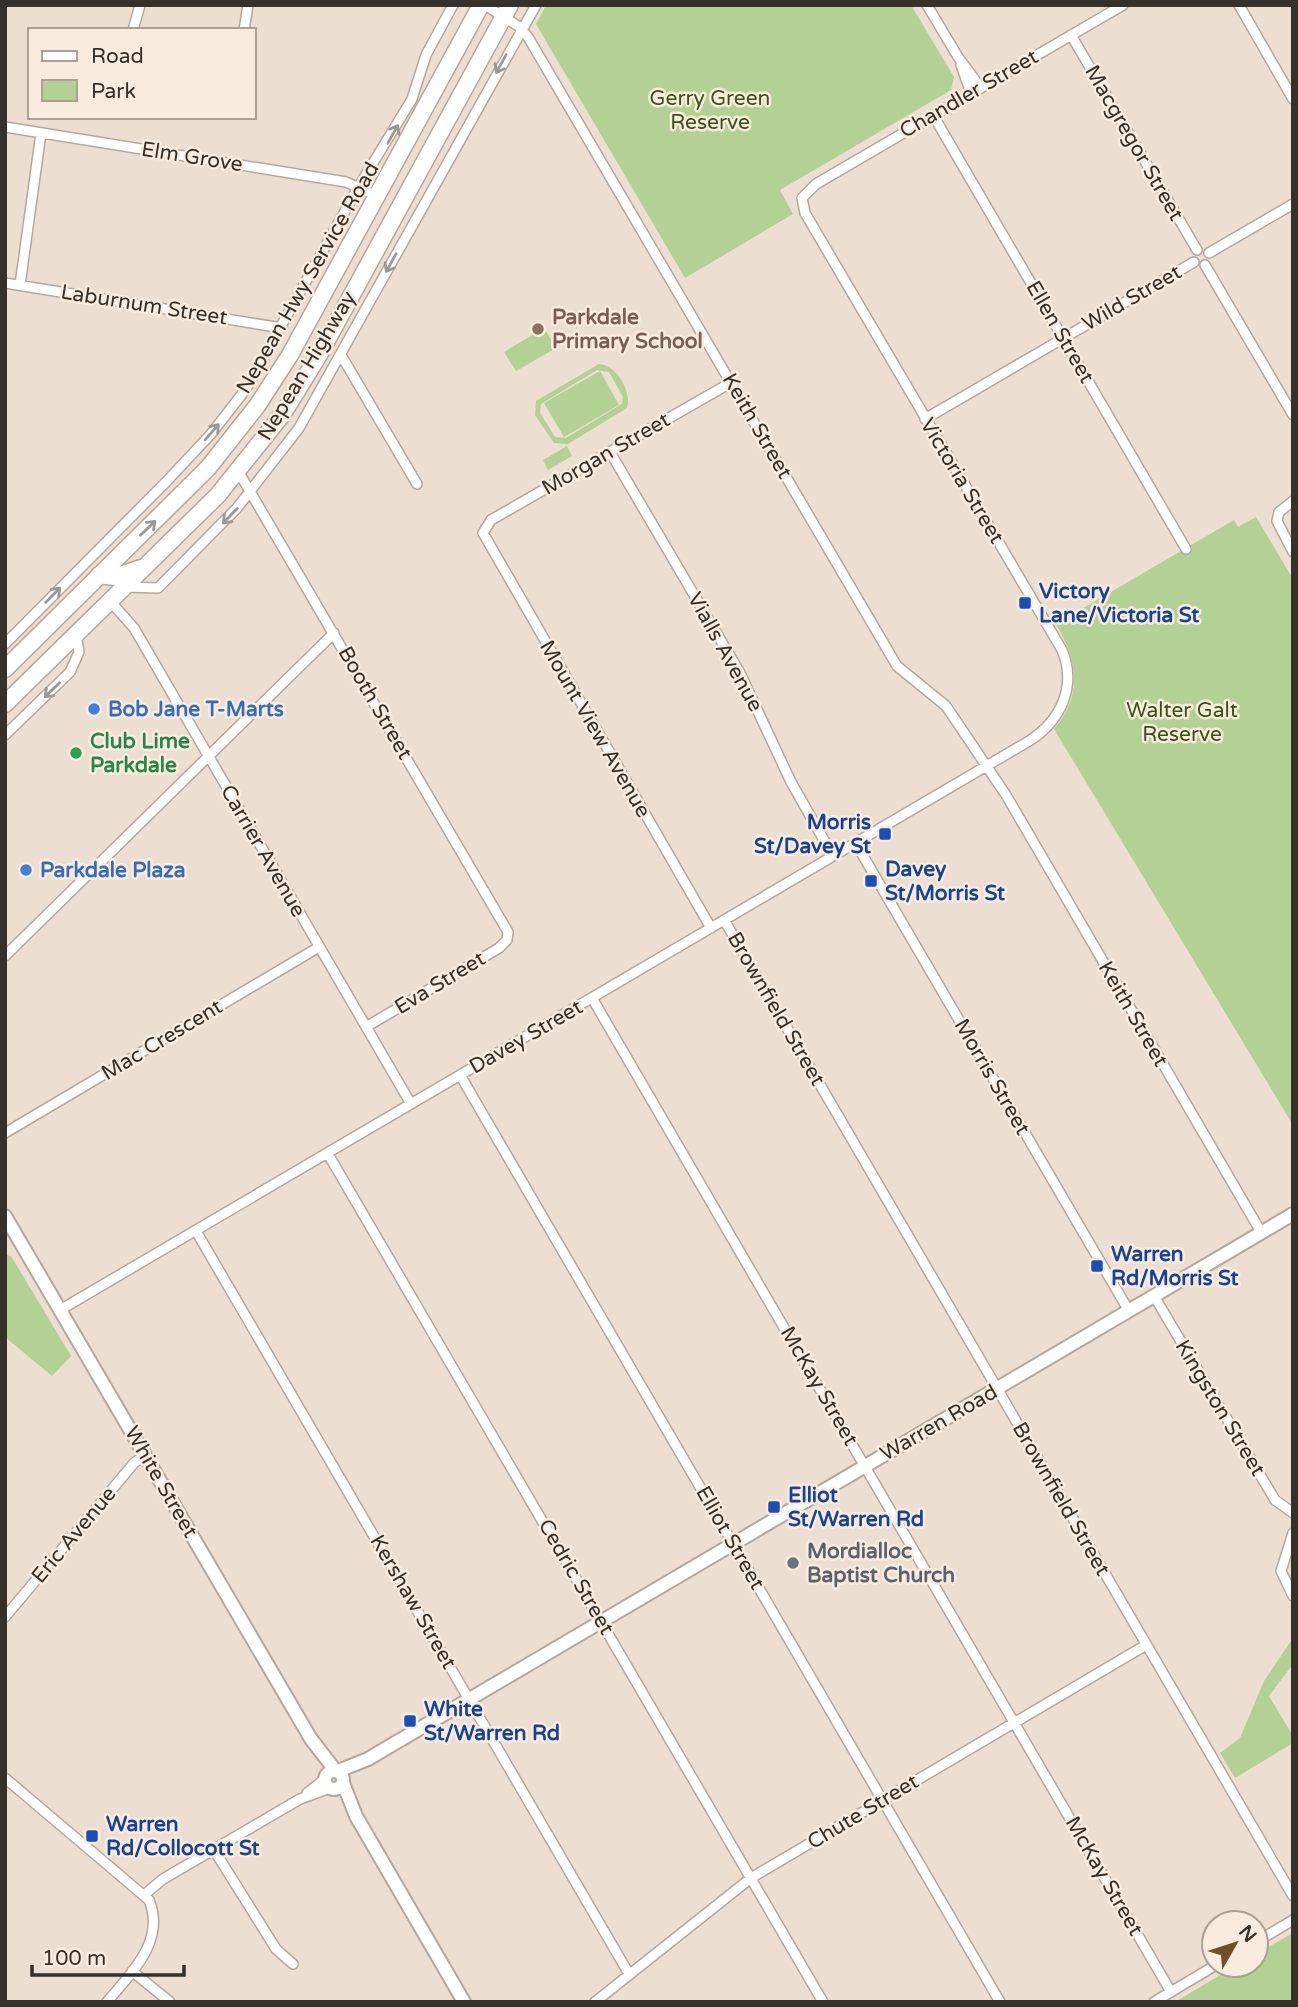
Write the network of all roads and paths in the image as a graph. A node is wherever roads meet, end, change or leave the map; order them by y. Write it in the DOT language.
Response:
graph roads {
  1 [pos="140,5"];
  2 [pos="248,5"];
  3 [pos="453,5"];
  4 [pos="483,5"];
  5 [pos="536,5"];
  6 [pos="926,5"];
  7 [pos="1123,5"];
  8 [pos="1239,5"];
  9 [pos="507,11"];
  10 [pos="134,28"];
  11 [pos="244,28"];
  12 [pos="521,29"];
  13 [pos="1071,35"];
  14 [pos="958,57"];
  15 [pos="981,88"];
  16 [pos="971,93"];
  17 [pos="1293,99"];
  18 [pos="933,115"];
  19 [pos="5,127"];
  20 [pos="41,133"];
  21 [pos="816,184"];
  22 [pos="359,186"];
  23 [pos="377,197"];
  24 [pos="1293,204"];
  25 [pos="1197,250"];
  26 [pos="1209,253"];
  27 [pos="1194,261"];
  28 [pos="1205,265"];
  29 [pos="5,283"];
  30 [pos="20,285"];
  31 [pos="282,328"];
  32 [pos="1063,338"];
  33 [pos="341,355"];
  34 [pos="732,382"];
  35 [pos="1293,415"];
  36 [pos="925,419"];
  37 [pos="610,452"];
  38 [pos="238,471"];
  39 [pos="417,484"];
  40 [pos="251,491"];
  41 [pos="1293,500"];
  42 [pos="483,529"];
  43 [pos="1186,549"];
  44 [pos="1293,552"];
  45 [pos="86,562"];
  46 [pos="145,567"];
  47 [pos="99,575"];
  48 [pos="124,587"];
  49 [pos="110,601"];
  50 [pos="72,603"];
  51 [pos="334,633"];
  52 [pos="76,635"];
  53 [pos="5,644"];
  54 [pos="5,669"];
  55 [pos="5,704"];
  56 [pos="5,735"];
  57 [pos="209,757"];
  58 [pos="985,766"];
  59 [pos="855,842"];
  60 [pos="833,856"];
  61 [pos="724,920"];
  62 [pos="711,928"];
  63 [pos="508,936"];
  64 [pos="320,947"];
  65 [pos="5,956"];
  66 [pos="592,998"];
  67 [pos="366,1027"];
  68 [pos="460,1075"];
  69 [pos="411,1104"];
  70 [pos="5,1133"];
  71 [pos="328,1154"];
  72 [pos="1293,1214"];
  73 [pos="7,1225"];
  74 [pos="196,1231"];
  75 [pos="1261,1232"];
  76 [pos="1154,1296"];
  77 [pos="60,1310"];
  78 [pos="1129,1311"];
  79 [pos="997,1388"];
  80 [pos="145,1455"];
  81 [pos="866,1466"];
  82 [pos="1293,1513"];
  83 [pos="1293,1533"];
  84 [pos="733,1544"];
  85 [pos="1293,1596"];
  86 [pos="5,1617"];
  87 [pos="602,1621"];
  88 [pos="1146,1645"];
  89 [pos="470,1699"];
  90 [pos="1014,1722"];
  91 [pos="5,1778"];
  92 [pos="334,1780"];
  93 [pos="883,1800"];
  94 [pos="214,1850"];
  95 [pos="751,1878"];
  96 [pos="144,1895"];
  97 [pos="1293,1896"];
  98 [pos="1293,1920"];
  99 [pos="1270,1934"];
  100 [pos="293,1964"];
  101 [pos="132,1971"];
  102 [pos="629,1973"];
  103 [pos="1200,1975"];
  104 [pos="1171,1992"];
  105 [pos="107,2002"];
  106 [pos="170,2002"];
  107 [pos="464,2002"];
  108 [pos="595,2002"];
  109 [pos="823,2002"];
  110 [pos="1000,2002"];
  111 [pos="1154,2002"];
  1 -- 10 [label="street"];
  2 -- 11 [label="street"];
  22 -- 3 [label="street, Nepean Hwy Service Road, one-way"];
  4 -- 9 [label="street, Keith Street"];
  4 -- 23 [label="highway, Nepean Highway"];
  5 -- 12 [label="street"];
  6 -- 14 [label="street"];
  7 -- 13 [label="street, Chandler Street"];
  8 -- 17 [label="street"];
  9 -- 12 [label="street, Keith Street"];
  9 -- 38 [label="highway, Nepean Highway"];
  12 -- 33 [label="street, one-way"];
  12 -- 34 [label="street, Keith Street"];
  13 -- 15 [label="street, Chandler Street"];
  13 -- 25 [label="street, Macgregor Street"];
  14 -- 15 [label="street"];
  14 -- 16 [label="street"];
  15 -- 16 [label="street, Chandler Street"];
  16 -- 18 [label="street, Chandler Street"];
  18 -- 21 [label="street, Chandler Street"];
  18 -- 32 [label="street, Ellen Street"];
  19 -- 20 [label="street, Elm Grove"];
  20 -- 22 [label="street, Elm Grove"];
  20 -- 30 [label="street"];
  21 -- 36 [label="street, Victoria Street"];
  22 -- 23 [label="street, Elm Grove"];
  22 -- 31 [label="street, Nepean Hwy Service Road"];
  47 -- 23 [label="highway, Nepean Highway, one-way"];
  24 -- 26 [label="street"];
  25 -- 26 [label="street"];
  25 -- 27 [label="street"];
  26 -- 28 [label="street"];
  27 -- 28 [label="street"];
  27 -- 32 [label="street, Wild Street"];
  28 -- 35 [label="street"];
  29 -- 30 [label="street, Laburnum Street"];
  30 -- 31 [label="street, Laburnum Street"];
  45 -- 31 [label="street, Nepean Hwy Service Road, one-way"];
  32 -- 36 [label="street, Wild Street"];
  32 -- 43 [label="street, Ellen Street"];
  33 -- 39 [label="street"];
  33 -- 40 [label="street"];
  34 -- 37 [label="street, Morgan Street"];
  34 -- 58 [label="street, Keith Street"];
  36 -- 58 [label="street, Victoria Street"];
  37 -- 42 [label="street, Morgan Street"];
  37 -- 60 [label="street, Vialls Avenue"];
  38 -- 40 [label="street, Booth Street"];
  38 -- 46 [label="highway, Nepean Highway"];
  40 -- 48 [label="street, one-way"];
  40 -- 51 [label="street, Booth Street"];
  41 -- 44 [label="street"];
  42 -- 62 [label="street, Mount View Avenue"];
  45 -- 47 [label="street"];
  53 -- 45 [label="street, Nepean Hwy Service Road, one-way"];
  46 -- 47 [label="highway"];
  46 -- 48 [label="highway, Nepean Highway"];
  47 -- 50 [label="highway, Nepean Highway"];
  48 -- 49 [label="highway, Nepean Highway"];
  49 -- 50 [label="highway"];
  49 -- 52 [label="highway, Nepean Highway"];
  49 -- 57 [label="street, Carrier Avenue"];
  50 -- 54 [label="highway, Nepean Highway"];
  51 -- 57 [label="street"];
  51 -- 63 [label="street, Booth Street"];
  52 -- 55 [label="highway, Nepean Highway"];
  52 -- 56 [label="street, one-way"];
  57 -- 64 [label="street, Carrier Avenue"];
  57 -- 65 [label="street"];
  58 -- 59 [label="street, Davey Street"];
  58 -- 75 [label="street, Keith Street"];
  59 -- 60 [label="street, Davey Street"];
  59 -- 78 [label="street, Morris Street"];
  60 -- 61 [label="street, Davey Street"];
  61 -- 62 [label="street, Davey Street"];
  61 -- 79 [label="street, Brownfield Street"];
  62 -- 66 [label="street, Davey Street"];
  63 -- 67 [label="street, Eva Street"];
  64 -- 67 [label="street, Carrier Avenue"];
  64 -- 70 [label="street, Mac Crescent"];
  66 -- 68 [label="street, Davey Street"];
  66 -- 81 [label="street, McKay Street"];
  67 -- 69 [label="street, Carrier Avenue"];
  68 -- 69 [label="street, Davey Street"];
  68 -- 84 [label="street, Elliot Street"];
  69 -- 71 [label="street, Davey Street"];
  71 -- 74 [label="street, Davey Street"];
  71 -- 87 [label="street, Cedric Street"];
  72 -- 75 [label="street, Warren Road"];
  73 -- 77 [label="street, White Street"];
  74 -- 77 [label="street, Davey Street"];
  74 -- 89 [label="street, Kershaw Street"];
  75 -- 76 [label="street, Warren Road"];
  76 -- 78 [label="street, Warren Road"];
  76 -- 82 [label="street, Kingston Street"];
  77 -- 80 [label="street, White Street"];
  78 -- 79 [label="street, Warren Road"];
  79 -- 81 [label="street, Warren Road"];
  79 -- 88 [label="street, Brownfield Street"];
  80 -- 86 [label="street, Eric Avenue"];
  80 -- 92 [label="street, White Street"];
  81 -- 84 [label="street, Warren Road"];
  81 -- 90 [label="street, McKay Street"];
  83 -- 85 [label="street"];
  84 -- 87 [label="street, Warren Road"];
  84 -- 93 [label="street, Elliot Street"];
  87 -- 89 [label="street, Warren Road"];
  87 -- 95 [label="street, Cedric Street"];
  88 -- 90 [label="street, Chute Street"];
  88 -- 97 [label="street, Brownfield Street"];
  89 -- 92 [label="street, Warren Road"];
  89 -- 102 [label="street, Kershaw Street"];
  90 -- 93 [label="street, Chute Street"];
  90 -- 104 [label="street, McKay Street"];
  91 -- 96 [label="street"];
  92 -- 94 [label="street, Warren Road"];
  92 -- 107 [label="street, White Street"];
  93 -- 95 [label="street, Chute Street"];
  93 -- 110 [label="street, Elliot Street"];
  94 -- 96 [label="street, Warren Road"];
  94 -- 100 [label="street"];
  95 -- 102 [label="street, Chute Street"];
  95 -- 109 [label="street, Cedric Street"];
  96 -- 101 [label="street"];
  98 -- 99 [label="street"];
  101 -- 105 [label="street"];
  101 -- 106 [label="street"];
  102 -- 108 [label="street, Chute Street"];
  103 -- 104 [label="street"];
  104 -- 111 [label="street"];
}
